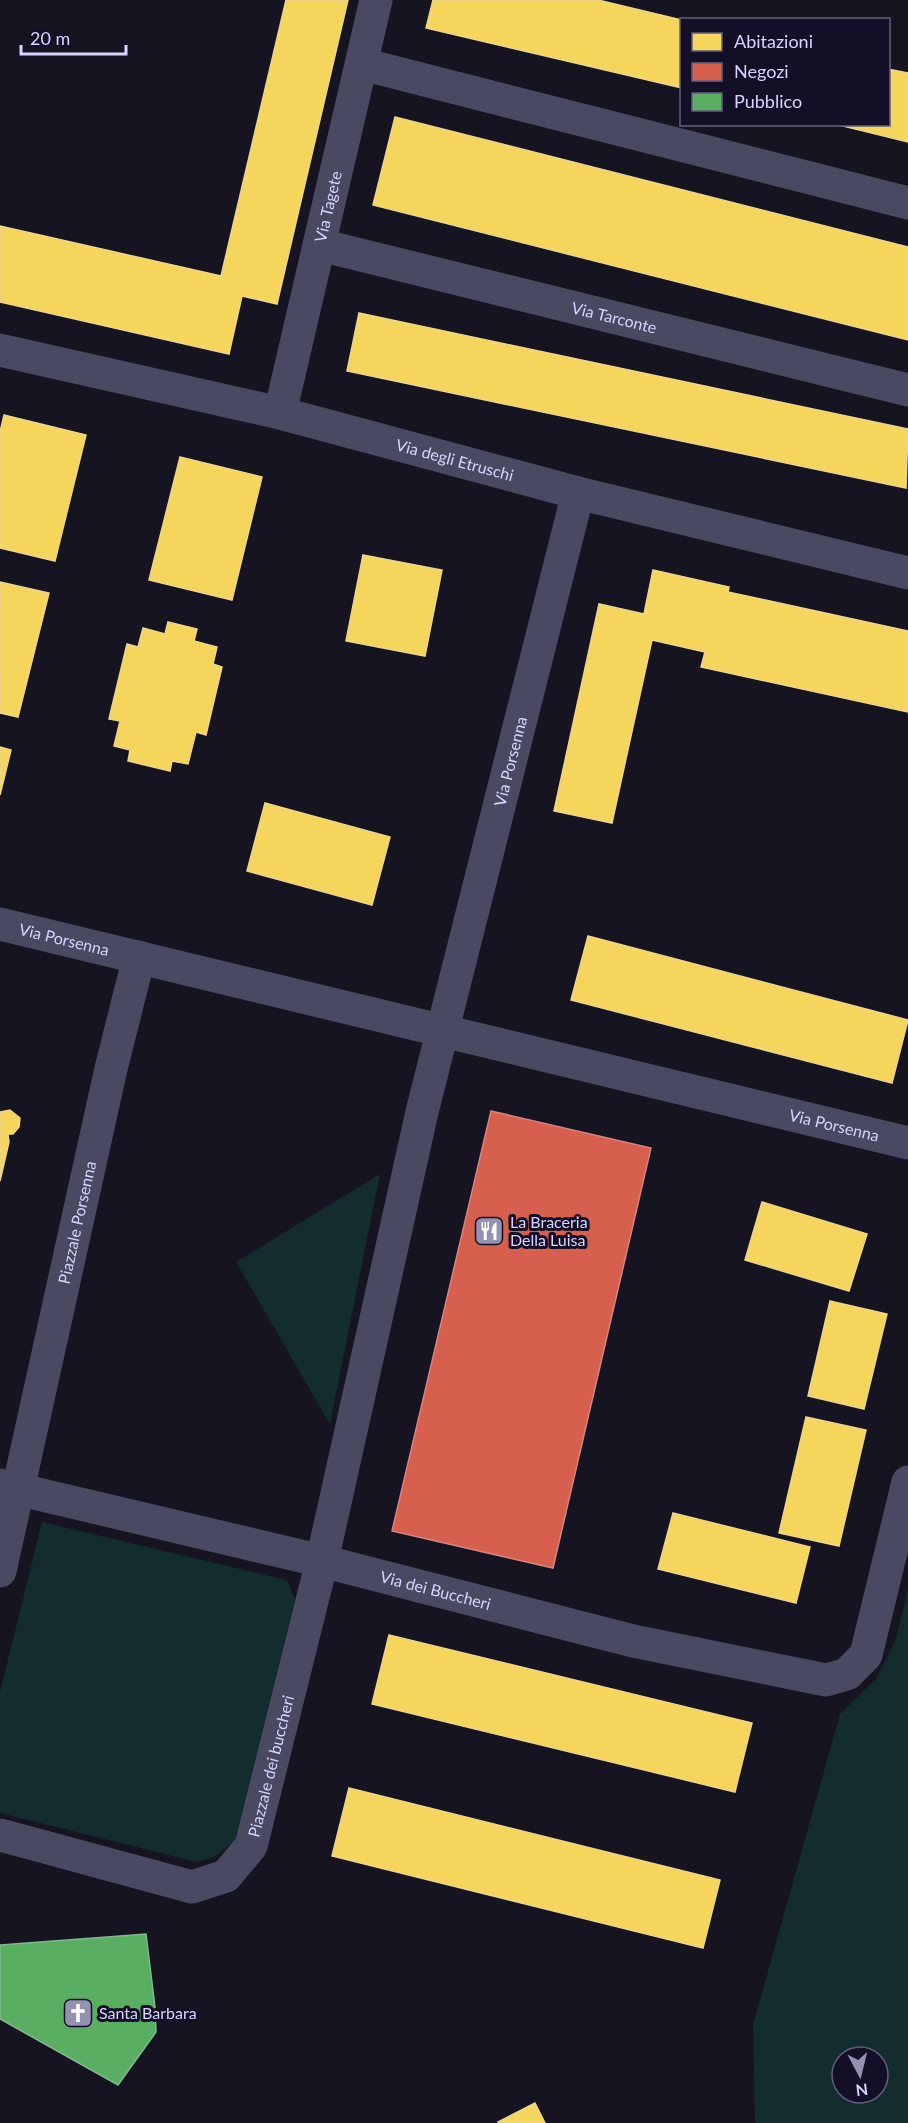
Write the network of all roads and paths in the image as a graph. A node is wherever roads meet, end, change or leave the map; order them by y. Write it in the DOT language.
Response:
graph roads {
  1 [pos="376,0"];
  2 [pos="362,63"];
  3 [pos="908,202"];
  4 [pos="320,245"];
  5 [pos="0,350"];
  6 [pos="908,390"];
  7 [pos="280,413"];
  8 [pos="578,493"];
  9 [pos="908,573"];
  10 [pos="0,924"];
  11 [pos="139,957"];
  12 [pos="444,1031"];
  13 [pos="908,1143"];
  14 [pos="908,1482"];
  15 [pos="9,1487"];
  16 [pos="322,1561"];
  17 [pos="0,1571"];
  18 [pos="0,1835"];
  1 -- 2 [label="street, Via Tagete"];
  2 -- 3 [label="street"];
  2 -- 4 [label="street, Via Tagete"];
  4 -- 6 [label="street, Via Tarconte"];
  4 -- 7 [label="street, Via Tagete"];
  5 -- 7 [label="street, Via degli Etruschi"];
  7 -- 8 [label="street, Via degli Etruschi"];
  8 -- 9 [label="street, Via degli Etruschi"];
  8 -- 12 [label="street, Via Porsenna"];
  10 -- 11 [label="street, Via Porsenna"];
  11 -- 12 [label="street, Via Porsenna"];
  11 -- 15 [label="street, Piazzale Porsenna"];
  12 -- 13 [label="street, Via Porsenna"];
  12 -- 16 [label="street"];
  14 -- 16 [label="street, Via dei Buccheri"];
  15 -- 16 [label="street, Via dei Buccheri"];
  15 -- 17 [label="street"];
  16 -- 18 [label="street, Piazzale dei buccheri"];
}
